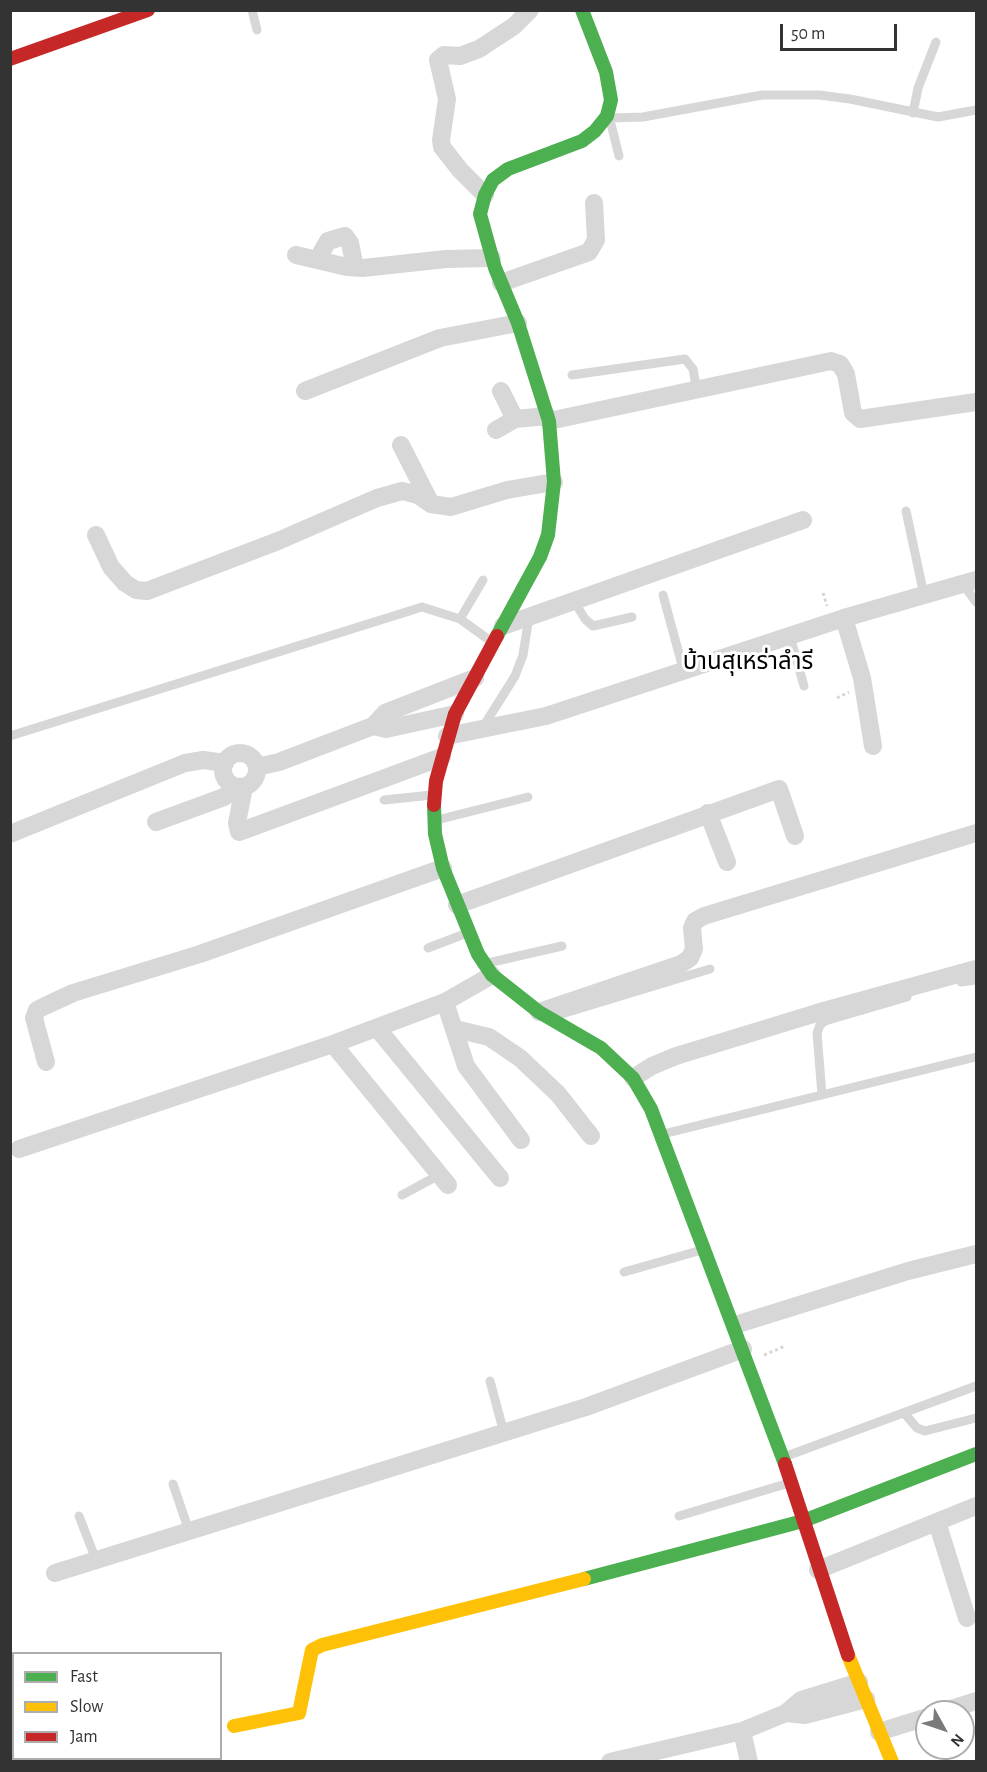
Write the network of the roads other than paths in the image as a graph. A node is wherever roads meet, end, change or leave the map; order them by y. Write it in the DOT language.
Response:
graph roads {
  1 [pos="148,10"];
  2 [pos="252,10"];
  3 [pos="530,10"];
  4 [pos="582,10"];
  5 [pos="257,30"];
  6 [pos="936,42"];
  7 [pos="10,59"];
  8 [pos="976,110"];
  9 [pos="913,113"];
  10 [pos="606,120"];
  11 [pos="619,156"];
  12 [pos="485,195"];
  13 [pos="594,203"];
  14 [pos="296,255"];
  15 [pos="317,260"];
  16 [pos="355,267"];
  17 [pos="496,270"];
  18 [pos="419,273"];
  19 [pos="518,323"];
  20 [pos="572,375"];
  21 [pos="305,391"];
  22 [pos="501,391"];
  23 [pos="698,391"];
  24 [pos="976,402"];
  25 [pos="515,418"];
  26 [pos="548,419"];
  27 [pos="496,430"];
  28 [pos="401,445"];
  29 [pos="554,482"];
  30 [pos="431,504"];
  31 [pos="906,511"];
  32 [pos="803,520"];
  33 [pos="96,535"];
  34 [pos="483,580"];
  35 [pos="970,582"];
  36 [pos="663,595"];
  37 [pos="924,595"];
  38 [pos="574,601"];
  39 [pos="976,602"];
  40 [pos="528,617"];
  41 [pos="632,617"];
  42 [pos="844,618"];
  43 [pos="460,619"];
  44 [pos="503,626"];
  45 [pos="790,636"];
  46 [pos="494,644"];
  47 [pos="684,672"];
  48 [pos="475,678"];
  49 [pos="804,686"];
  50 [pos="455,714"];
  51 [pos="373,726"];
  52 [pos="481,731"];
  53 [pos="10,736"];
  54 [pos="447,736"];
  55 [pos="873,746"];
  56 [pos="442,757"];
  57 [pos="225,763"];
  58 [pos="257,767"];
  59 [pos="241,787"];
  60 [pos="435,795"];
  61 [pos="528,797"];
  62 [pos="384,800"];
  63 [pos="708,813"];
  64 [pos="435,820"];
  65 [pos="156,822"];
  66 [pos="976,833"];
  67 [pos="10,834"];
  68 [pos="795,836"];
  69 [pos="727,862"];
  70 [pos="443,868"];
  71 [pos="457,905"];
  72 [pos="468,932"];
  73 [pos="562,946"];
  74 [pos="428,948"];
  75 [pos="488,969"];
  76 [pos="710,969"];
  77 [pos="976,969"];
  78 [pos="976,980"];
  79 [pos="445,1002"];
  80 [pos="544,1015"];
  81 [pos="377,1028"];
  82 [pos="455,1029"];
  83 [pos="333,1044"];
  84 [pos="976,1057"];
  85 [pos="46,1062"];
  86 [pos="633,1078"];
  87 [pos="822,1095"];
  88 [pos="661,1135"];
  89 [pos="591,1136"];
  90 [pos="521,1140"];
  91 [pos="19,1149"];
  92 [pos="500,1179"];
  93 [pos="443,1180"];
  94 [pos="402,1195"];
  95 [pos="705,1249"];
  96 [pos="976,1254"];
  97 [pos="624,1272"];
  98 [pos="735,1325"];
  99 [pos="743,1349"];
  100 [pos="490,1381"];
  101 [pos="976,1386"];
  102 [pos="904,1413"];
  103 [pos="976,1418"];
  104 [pos="504,1433"];
  105 [pos="976,1454"];
  106 [pos="783,1457"];
  107 [pos="791,1482"];
  108 [pos="173,1484"];
  109 [pos="976,1506"];
  110 [pos="80,1516"];
  111 [pos="679,1516"];
  112 [pos="803,1521"];
  113 [pos="937,1522"];
  114 [pos="189,1531"];
  115 [pos="96,1560"];
  116 [pos="818,1570"];
  117 [pos="55,1573"];
  118 [pos="967,1617"];
  119 [pos="859,1682"];
  120 [pos="866,1699"];
  121 [pos="786,1713"];
  122 [pos="915,1721"];
  123 [pos="234,1726"];
  124 [pos="742,1731"];
  125 [pos="879,1732"];
  126 [pos="661,1755"];
  127 [pos="610,1761"];
  128 [pos="749,1761"];
  129 [pos="892,1761"];
  1 -- 7 [label="street"];
  2 -- 5 [label="lane"];
  3 -- 12 [label="street"];
  4 -- 10 [label="street"];
  6 -- 9 [label="lane"];
  8 -- 9 [label="lane"];
  9 -- 10 [label="lane"];
  10 -- 11 [label="lane"];
  10 -- 12 [label="street"];
  12 -- 17 [label="street"];
  13 -- 17 [label="street"];
  14 -- 15 [label="street"];
  15 -- 16 [label="street"];
  15 -- 16 [label="street"];
  16 -- 17 [label="street"];
  17 -- 18 [label="street"];
  17 -- 19 [label="street"];
  19 -- 21 [label="street"];
  19 -- 26 [label="street"];
  20 -- 23 [label="lane"];
  22 -- 25 [label="street"];
  23 -- 24 [label="street"];
  23 -- 26 [label="street"];
  25 -- 26 [label="street"];
  25 -- 27 [label="street"];
  26 -- 29 [label="street"];
  28 -- 30 [label="street"];
  29 -- 30 [label="street"];
  29 -- 44 [label="street"];
  30 -- 33 [label="street"];
  31 -- 37 [label="lane"];
  32 -- 38 [label="street"];
  34 -- 43 [label="lane"];
  35 -- 37 [label="street"];
  35 -- 39 [label="lane"];
  36 -- 47 [label="lane"];
  37 -- 42 [label="street"];
  38 -- 40 [label="street"];
  38 -- 41 [label="lane"];
  40 -- 44 [label="street"];
  40 -- 52 [label="lane"];
  42 -- 45 [label="street"];
  42 -- 55 [label="street"];
  43 -- 46 [label="lane"];
  43 -- 53 [label="lane"];
  44 -- 46 [label="street"];
  45 -- 47 [label="street"];
  45 -- 49 [label="lane"];
  46 -- 48 [label="street"];
  47 -- 52 [label="street"];
  48 -- 50 [label="street"];
  48 -- 51 [label="street"];
  50 -- 51 [label="street"];
  50 -- 54 [label="street"];
  51 -- 58 [label="street"];
  52 -- 54 [label="street"];
  54 -- 56 [label="street"];
  56 -- 59 [label="street"];
  56 -- 60 [label="street"];
  57 -- 58 [label="street"];
  57 -- 59 [label="street"];
  57 -- 67 [label="street"];
  58 -- 59 [label="street"];
  59 -- 65 [label="street"];
  60 -- 62 [label="lane"];
  60 -- 64 [label="street"];
  61 -- 64 [label="lane"];
  63 -- 68 [label="street"];
  63 -- 69 [label="street"];
  63 -- 71 [label="street"];
  64 -- 70 [label="street"];
  66 -- 80 [label="street"];
  70 -- 71 [label="street"];
  70 -- 85 [label="street"];
  71 -- 72 [label="street"];
  72 -- 74 [label="lane"];
  72 -- 75 [label="street"];
  73 -- 75 [label="lane"];
  75 -- 79 [label="street"];
  75 -- 80 [label="street"];
  76 -- 80 [label="lane"];
  77 -- 86 [label="street"];
  78 -- 87 [label="lane"];
  79 -- 81 [label="street"];
  79 -- 82 [label="street"];
  80 -- 86 [label="street"];
  81 -- 83 [label="street"];
  81 -- 92 [label="street"];
  82 -- 89 [label="street"];
  82 -- 90 [label="street"];
  83 -- 91 [label="street"];
  83 -- 93 [label="street"];
  84 -- 87 [label="lane"];
  86 -- 88 [label="street"];
  87 -- 88 [label="lane"];
  88 -- 95 [label="street"];
  93 -- 94 [label="lane"];
  95 -- 97 [label="lane"];
  95 -- 98 [label="street"];
  96 -- 98 [label="street"];
  98 -- 99 [label="street"];
  99 -- 104 [label="street"];
  99 -- 106 [label="street"];
  100 -- 104 [label="lane"];
  101 -- 102 [label="lane"];
  102 -- 103 [label="lane"];
  102 -- 106 [label="lane"];
  104 -- 114 [label="street"];
  105 -- 112 [label="street"];
  106 -- 107 [label="street"];
  107 -- 111 [label="lane"];
  107 -- 112 [label="street"];
  108 -- 114 [label="lane"];
  109 -- 113 [label="street"];
  110 -- 115 [label="lane"];
  112 -- 116 [label="street"];
  112 -- 123 [label="street"];
  113 -- 116 [label="street"];
  113 -- 118 [label="street"];
  114 -- 115 [label="street"];
  115 -- 117 [label="street"];
  116 -- 119 [label="street"];
  119 -- 120 [label="street"];
  119 -- 121 [label="street"];
  120 -- 121 [label="street"];
  120 -- 125 [label="street"];
  121 -- 124 [label="street"];
  122 -- 125 [label="street"];
  124 -- 126 [label="street"];
  124 -- 128 [label="street"];
  125 -- 129 [label="street"];
  126 -- 127 [label="street"];
}
